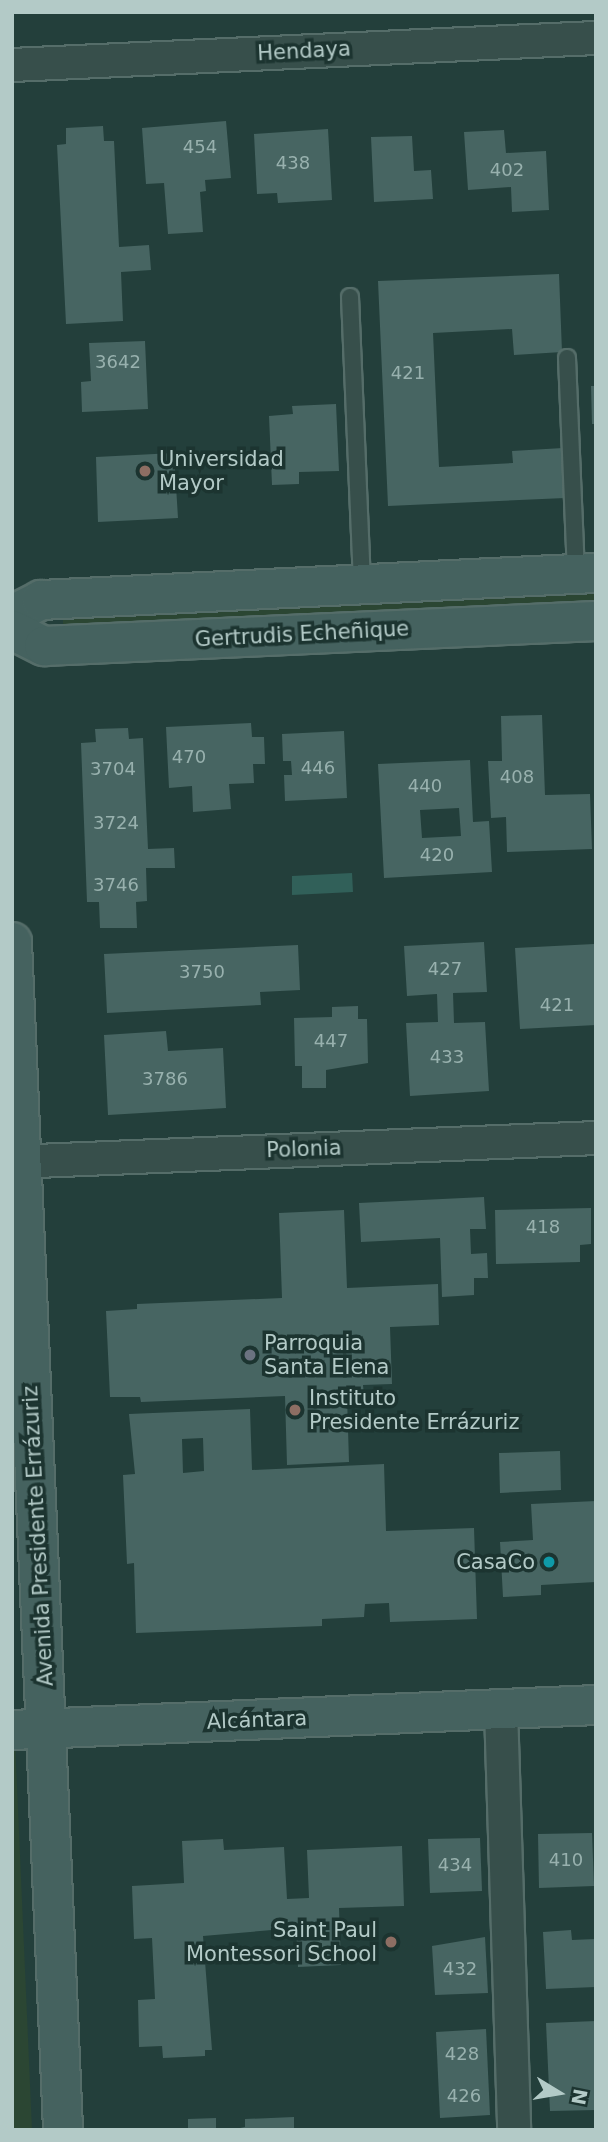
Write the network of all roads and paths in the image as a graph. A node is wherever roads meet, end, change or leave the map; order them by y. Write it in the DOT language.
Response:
graph roads {
  1 [pos="596,38"];
  2 [pos="12,65"];
  3 [pos="351,297"];
  4 [pos="567,358"];
  5 [pos="586,573"];
  6 [pos="362,584"];
  7 [pos="12,615"];
  8 [pos="596,621"];
  9 [pos="12,630"];
  10 [pos="12,942"];
  11 [pos="596,1138"];
  12 [pos="17,1161"];
  13 [pos="596,1705"];
  14 [pos="501,1709"];
  15 [pos="30,1729"];
  16 [pos="514,2127"];
  17 [pos="63,2130"];
  1 -- 2 [label="street, Hendaya"];
  3 -- 6 [label="lane"];
  4 -- 5 [label="lane"];
  5 -- 6 [label="street"];
  6 -- 7 [label="street"];
  8 -- 9 [label="street, Gertrudis Echeñique"];
  10 -- 12 [label="street, Avenida Presidente Errázuriz"];
  11 -- 12 [label="street, Polonia"];
  12 -- 15 [label="street, Avenida Presidente Errázuriz"];
  13 -- 14 [label="street, Alcántara"];
  14 -- 15 [label="street, Alcántara"];
  14 -- 16 [label="street"];
  15 -- 17 [label="street, Avenida Presidente Errázuriz"];
}
